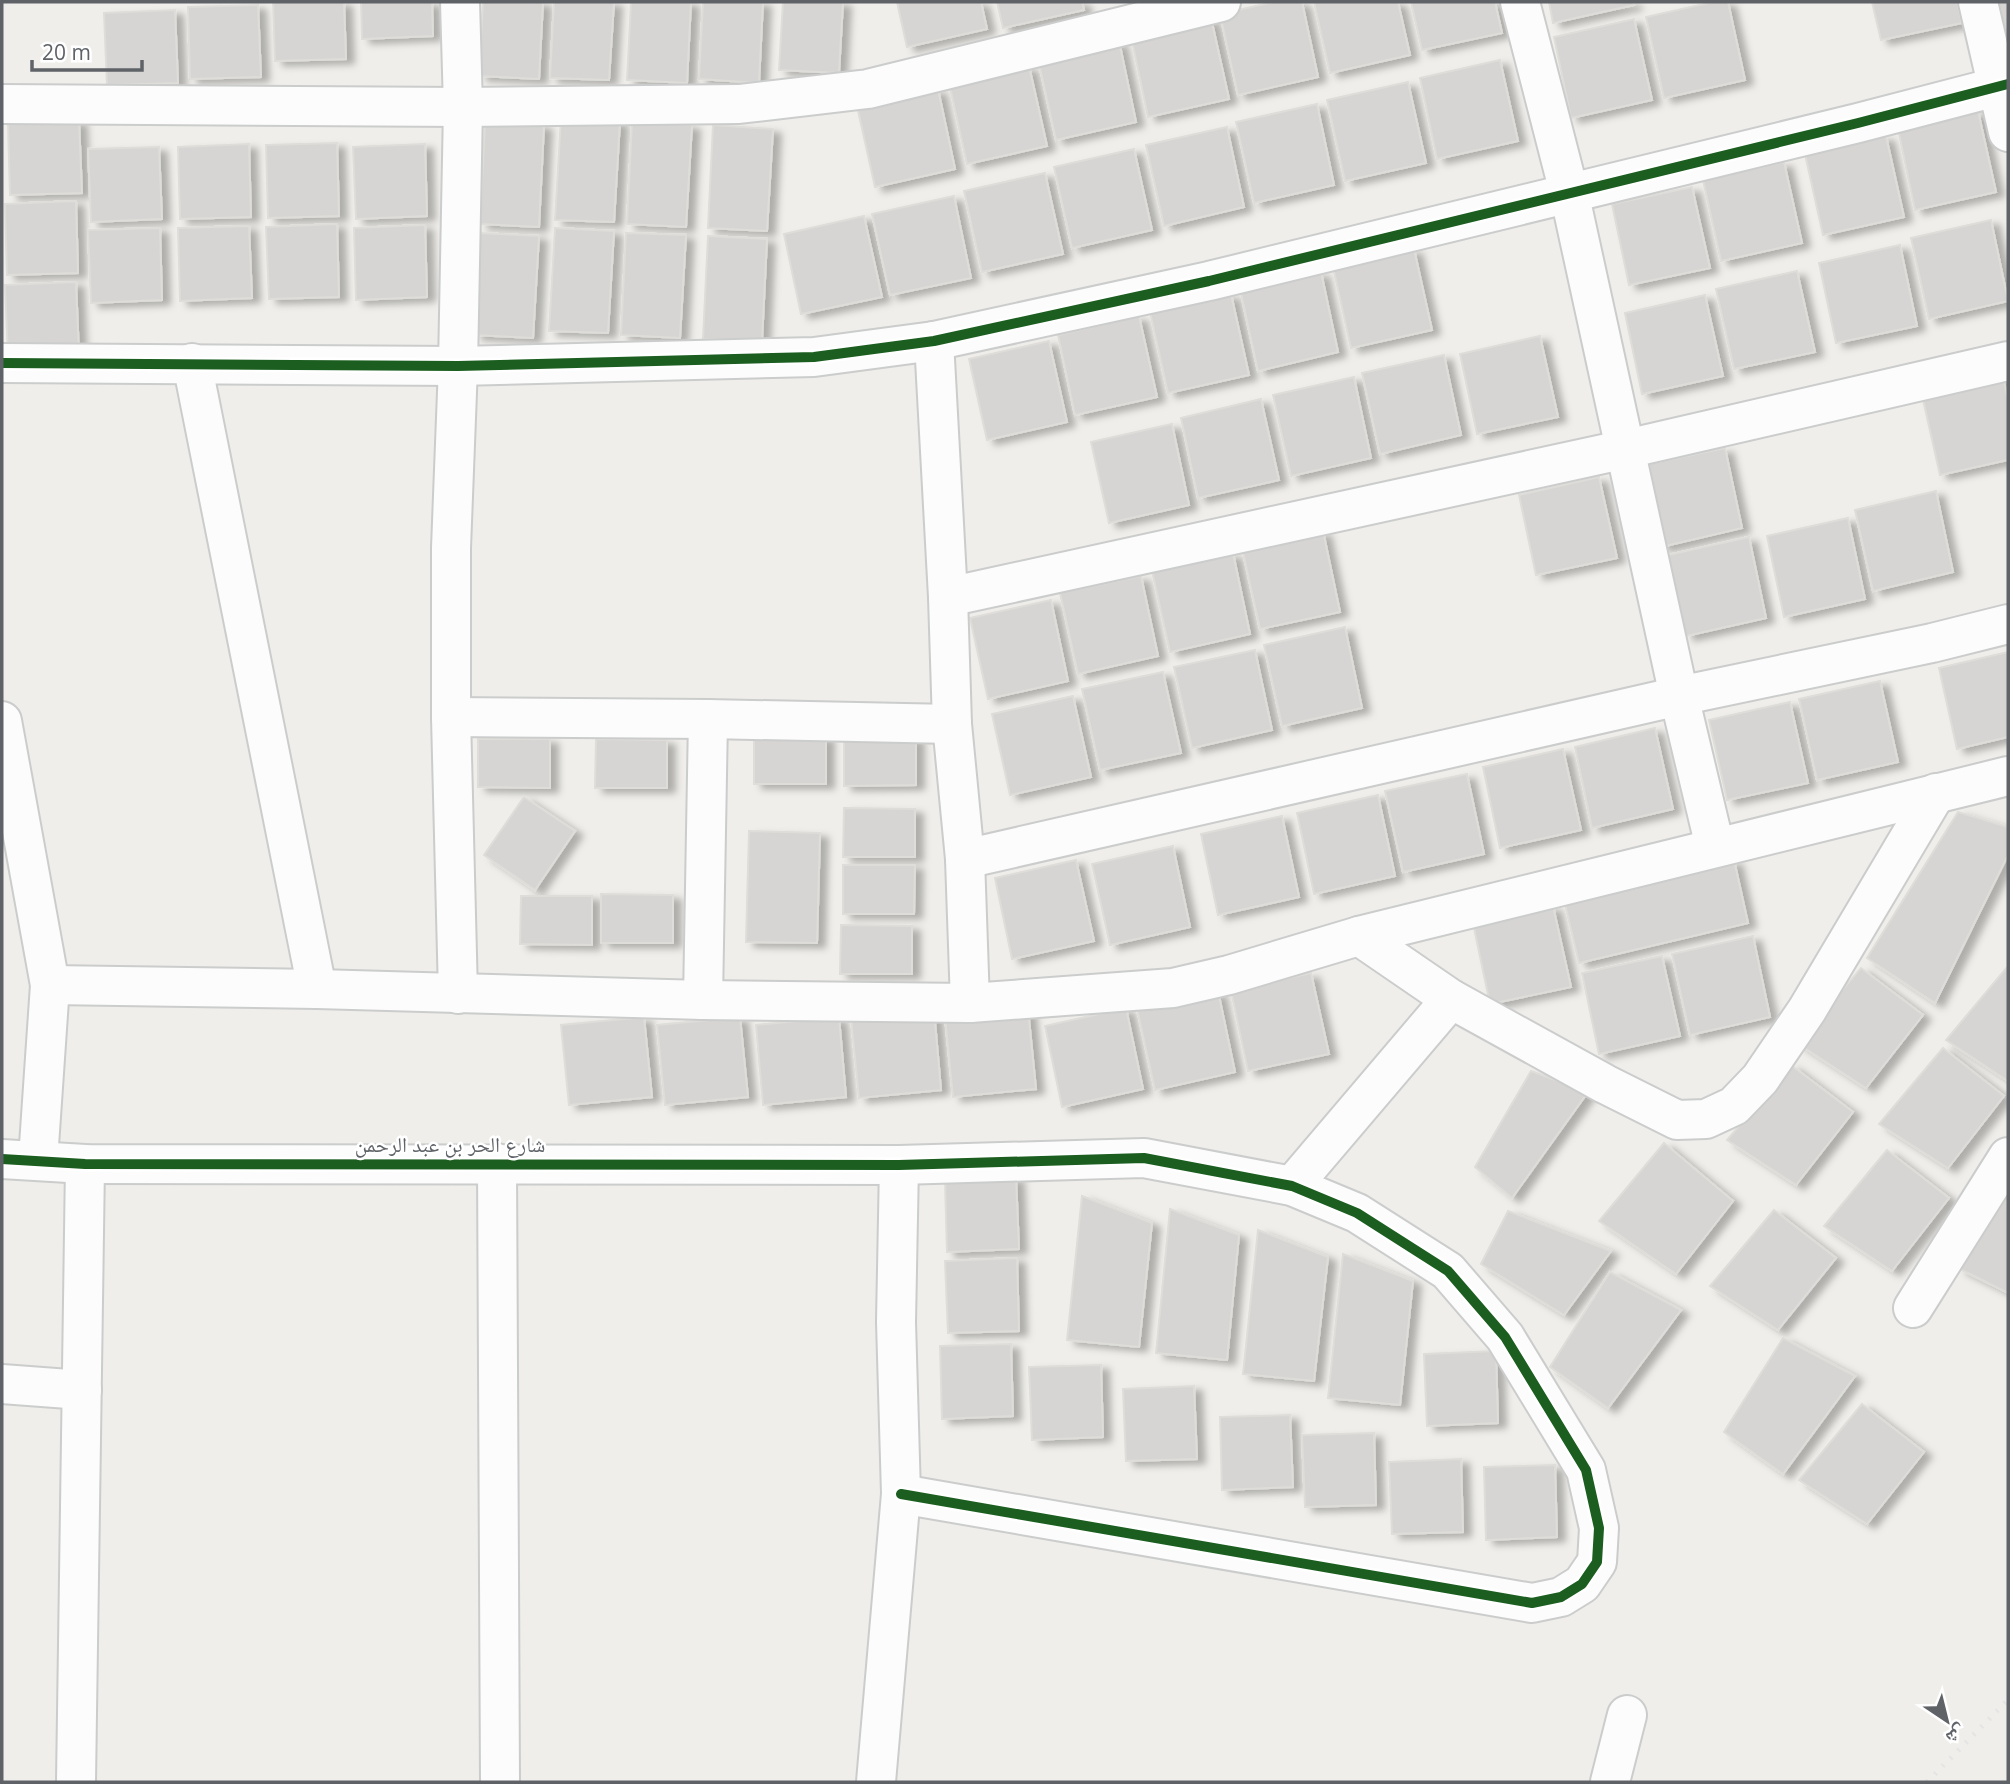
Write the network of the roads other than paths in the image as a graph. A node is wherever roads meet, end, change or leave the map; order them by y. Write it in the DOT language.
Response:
graph roads {
  1 [pos="460,2"];
  2 [pos="1222,2"];
  3 [pos="1520,2"];
  4 [pos="1978,2"];
  5 [pos="2003,85"];
  6 [pos="2,104"];
  7 [pos="463,107"];
  8 [pos="2008,132"];
  9 [pos="1569,192"];
  10 [pos="934,341"];
  11 [pos="2008,361"];
  12 [pos="2,363"];
  13 [pos="192,363"];
  14 [pos="458,366"];
  15 [pos="1626,449"];
  16 [pos="948,597"];
  17 [pos="2008,624"];
  18 [pos="1679,696"];
  19 [pos="451,717"];
  20 [pos="708,719"];
  21 [pos="2,721"];
  22 [pos="952,724"];
  23 [pos="2008,776"];
  24 [pos="1936,793"];
  25 [pos="1715,847"];
  26 [pos="965,859"];
  27 [pos="1359,936"];
  28 [pos="50,985"];
  29 [pos="317,989"];
  30 [pos="458,995"];
  31 [pos="1451,999"];
  32 [pos="703,1000"];
  33 [pos="970,1003"];
  34 [pos="2008,1157"];
  35 [pos="20,1159"];
  36 [pos="497,1163"];
  37 [pos="85,1164"];
  38 [pos="899,1165"];
  39 [pos="1292,1186"];
  40 [pos="1913,1308"];
  41 [pos="2,1384"];
  42 [pos="82,1390"];
  43 [pos="901,1494"];
  44 [pos="1627,1715"];
  45 [pos="76,1782"];
  46 [pos="500,1782"];
  47 [pos="876,1782"];
  48 [pos="1610,1782"];
  1 -- 7 [label="street"];
  2 -- 7 [label="street"];
  3 -- 9 [label="street"];
  4 -- 5 [label="street"];
  5 -- 8 [label="street"];
  5 -- 9 [label="street"];
  6 -- 7 [label="street"];
  7 -- 14 [label="street"];
  9 -- 10 [label="street"];
  9 -- 15 [label="street"];
  10 -- 14 [label="street"];
  10 -- 16 [label="street"];
  11 -- 15 [label="street"];
  12 -- 13 [label="street"];
  13 -- 14 [label="street"];
  13 -- 29 [label="street"];
  14 -- 19 [label="street"];
  15 -- 16 [label="street"];
  15 -- 18 [label="street"];
  16 -- 22 [label="street"];
  17 -- 18 [label="street"];
  18 -- 25 [label="street"];
  18 -- 26 [label="street"];
  19 -- 20 [label="street"];
  19 -- 30 [label="street"];
  20 -- 22 [label="street"];
  20 -- 32 [label="street"];
  21 -- 28 [label="street"];
  22 -- 26 [label="street"];
  23 -- 24 [label="street"];
  24 -- 25 [label="street"];
  24 -- 31 [label="street"];
  25 -- 27 [label="street"];
  26 -- 33 [label="street"];
  27 -- 31 [label="street"];
  27 -- 33 [label="street"];
  28 -- 29 [label="street"];
  28 -- 35 [label="street"];
  29 -- 30 [label="street"];
  30 -- 32 [label="street"];
  31 -- 39 [label="street"];
  32 -- 33 [label="street"];
  34 -- 40 [label="street"];
  35 -- 37 [label="street, شارع الحر بن عبد الرحمن"];
  36 -- 37 [label="street, شارع الحر بن عبد الرحمن"];
  36 -- 38 [label="street, شارع الحر بن عبد الرحمن"];
  36 -- 46 [label="street"];
  37 -- 42 [label="street"];
  38 -- 39 [label="street, شارع الحر بن عبد الرحمن"];
  38 -- 43 [label="street"];
  39 -- 43 [label="street, شارع الحر بن عبد الرحمن"];
  41 -- 42 [label="street"];
  42 -- 45 [label="street"];
  43 -- 47 [label="street"];
  44 -- 48 [label="street"];
}
